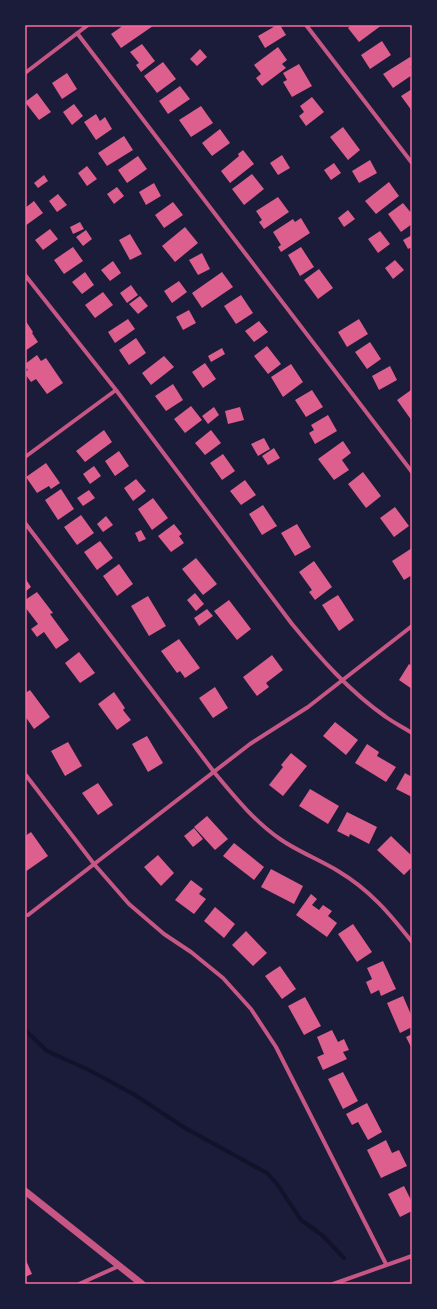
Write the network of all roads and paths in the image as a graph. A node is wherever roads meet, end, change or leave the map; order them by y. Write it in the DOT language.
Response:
graph roads {
  1 [pos="88,25"];
  2 [pos="306,25"];
  3 [pos="77,33"];
  4 [pos="25,73"];
  5 [pos="412,164"];
  6 [pos="25,275"];
  7 [pos="116,390"];
  8 [pos="25,457"];
  9 [pos="412,472"];
  10 [pos="25,523"];
  11 [pos="412,626"];
  12 [pos="342,681"];
  13 [pos="412,733"];
  14 [pos="214,772"];
  15 [pos="25,774"];
  16 [pos="94,864"];
  17 [pos="28,915"];
  18 [pos="412,942"];
  19 [pos="25,1191"];
  20 [pos="412,1256"];
  21 [pos="386,1264"];
  22 [pos="119,1266"];
  23 [pos="78,1284"];
  24 [pos="142,1284"];
  25 [pos="333,1284"];
  1 -- 3 [label="street"];
  2 -- 5 [label="street"];
  3 -- 4 [label="street"];
  3 -- 9 [label="street"];
  6 -- 7 [label="street"];
  7 -- 8 [label="street"];
  7 -- 12 [label="street"];
  10 -- 14 [label="street"];
  11 -- 12 [label="street"];
  12 -- 13 [label="street"];
  12 -- 14 [label="street"];
  14 -- 16 [label="street"];
  14 -- 18 [label="street"];
  15 -- 16 [label="street"];
  16 -- 17 [label="street"];
  16 -- 21 [label="street"];
  19 -- 22 [label="street"];
  20 -- 21 [label="street"];
  21 -- 25 [label="street"];
  22 -- 23 [label="street"];
  22 -- 24 [label="street"];
}
